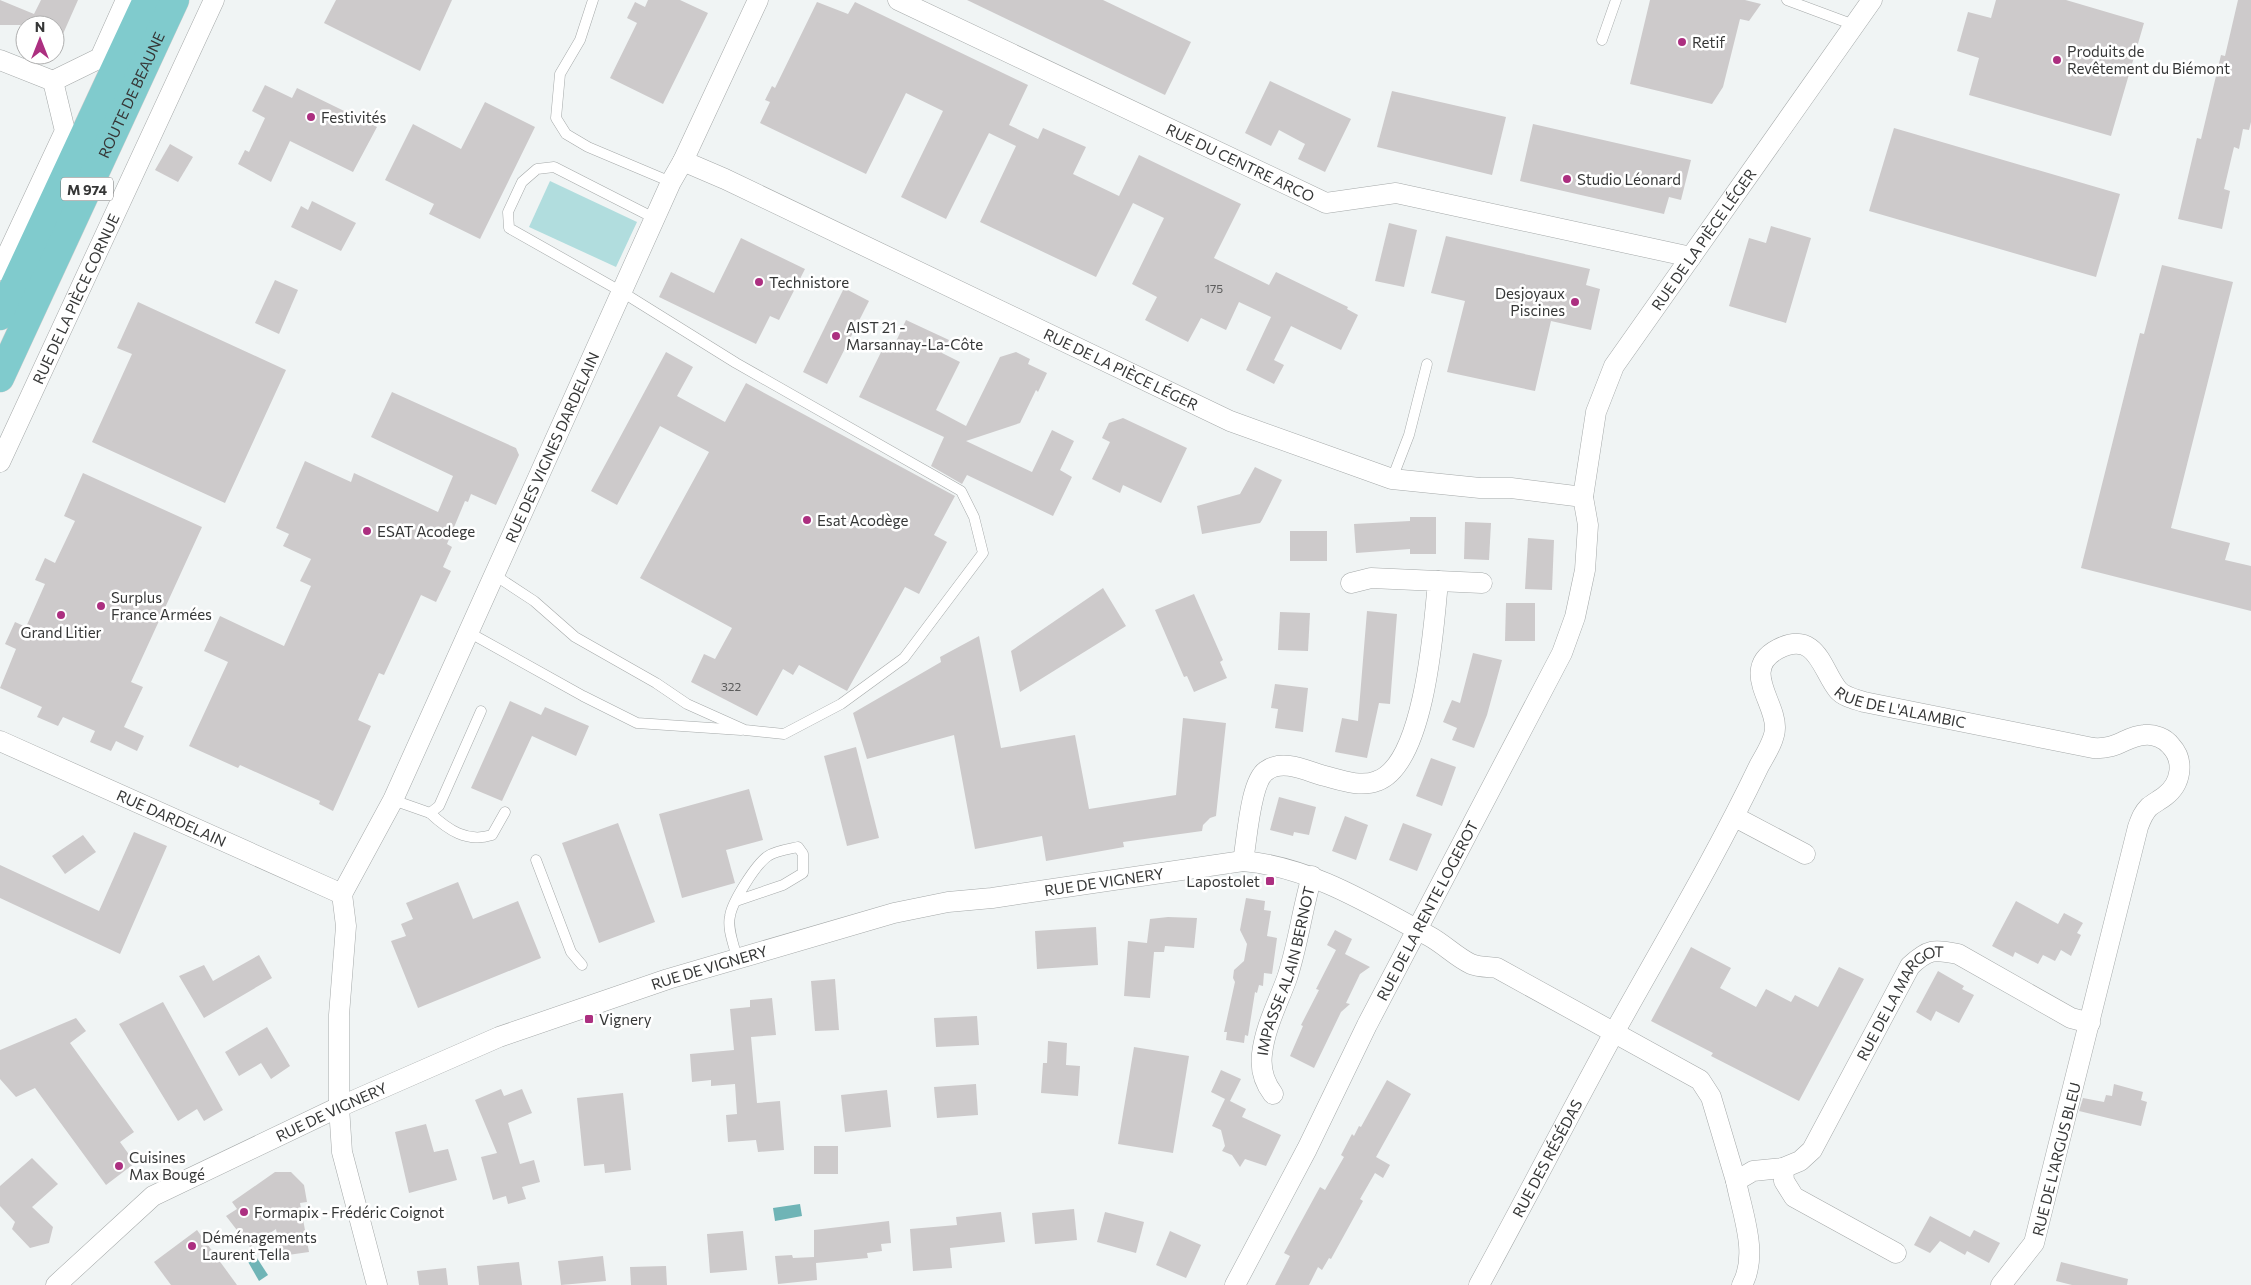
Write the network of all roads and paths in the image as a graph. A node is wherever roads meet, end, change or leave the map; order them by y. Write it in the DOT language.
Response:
graph roads {
  1 [pos="126,0"];
  2 [pos="147,0"];
  3 [pos="175,0"];
  4 [pos="214,0"];
  5 [pos="593,0"];
  6 [pos="758,0"];
  7 [pos="898,0"];
  8 [pos="1616,0"];
  9 [pos="1786,0"];
  10 [pos="1872,0"];
  11 [pos="1854,25"];
  12 [pos="1602,40"];
  13 [pos="0,60"];
  14 [pos="53,81"];
  15 [pos="683,161"];
  16 [pos="671,182"];
  17 [pos="656,219"];
  18 [pos="1691,257"];
  19 [pos="0,270"];
  20 [pos="622,292"];
  21 [pos="0,316"];
  22 [pos="1427,364"];
  23 [pos="0,378"];
  24 [pos="0,462"];
  25 [pos="1392,479"];
  26 [pos="1583,498"];
  27 [pos="1588,525"];
  28 [pos="496,576"];
  29 [pos="1438,581"];
  30 [pos="1351,583"];
  31 [pos="1482,583"];
  32 [pos="470,633"];
  33 [pos="481,711"];
  34 [pos="745,730"];
  35 [pos="0,741"];
  36 [pos="393,800"];
  37 [pos="505,812"];
  38 [pos="430,813"];
  39 [pos="1735,817"];
  40 [pos="1805,854"];
  41 [pos="536,860"];
  42 [pos="1243,861"];
  43 [pos="1312,876"];
  44 [pos="342,894"];
  45 [pos="736,900"];
  46 [pos="1417,929"];
  47 [pos="737,958"];
  48 [pos="582,965"];
  49 [pos="2090,1023"];
  50 [pos="1614,1032"];
  51 [pos="1273,1094"];
  52 [pos="339,1107"];
  53 [pos="1783,1168"];
  54 [pos="1736,1181"];
  55 [pos="1896,1252"];
  56 [pos="1744,1281"];
  57 [pos="56,1285"];
  58 [pos="377,1285"];
  59 [pos="1235,1285"];
  60 [pos="1479,1285"];
  61 [pos="2001,1285"];
  1 -- 14 [label="street"];
  2 -- 21 [label="main road, ROUTE DE BEAUNE / M 974"];
  3 -- 23 [label="main road, ROUTE DE BEAUNE / M 974"];
  4 -- 24 [label="street, RUE DE LA PIÈCE CORNUE"];
  5 -- 16 [label="lane"];
  6 -- 15 [label="street, RUE DES VIGNES DARDELAIN"];
  7 -- 18 [label="street, RUE DU CENTRE ARCO"];
  8 -- 12 [label="lane"];
  9 -- 11 [label="lane"];
  10 -- 11 [label="street, RUE DE LA PIÈCE LÉGER"];
  11 -- 18 [label="street, RUE DE LA PIÈCE LÉGER"];
  13 -- 14 [label="street"];
  14 -- 19 [label="street"];
  15 -- 16 [label="street, RUE DES VIGNES DARDELAIN"];
  15 -- 25 [label="street, RUE DE LA PIÈCE LÉGER"];
  16 -- 17 [label="street, RUE DES VIGNES DARDELAIN"];
  17 -- 20 [label="street, RUE DES VIGNES DARDELAIN"];
  17 -- 20 [label="lane"];
  18 -- 26 [label="street, RUE DE LA PIÈCE LÉGER"];
  20 -- 28 [label="street, RUE DES VIGNES DARDELAIN"];
  20 -- 34 [label="lane"];
  22 -- 25 [label="lane"];
  25 -- 26 [label="street, RUE DE LA PIÈCE LÉGER"];
  26 -- 27 [label="street, RUE DE LA PIÈCE LÉGER"];
  27 -- 46 [label="street, RUE DE LA RENTE LOGEROT"];
  28 -- 32 [label="street, RUE DES VIGNES DARDELAIN"];
  28 -- 34 [label="lane"];
  29 -- 30 [label="street"];
  29 -- 31 [label="street"];
  29 -- 42 [label="street"];
  32 -- 34 [label="lane"];
  32 -- 36 [label="street, RUE DES VIGNES DARDELAIN"];
  33 -- 38 [label="lane"];
  35 -- 44 [label="street, RUE DARDELAIN"];
  36 -- 38 [label="lane"];
  36 -- 44 [label="street, RUE DES VIGNES DARDELAIN"];
  37 -- 38 [label="lane"];
  39 -- 40 [label="street"];
  39 -- 49 [label="street, RUE DE L'ALAMBIC"];
  39 -- 50 [label="street, RUE DE L'ALAMBIC"];
  41 -- 48 [label="lane"];
  42 -- 43 [label="street, RUE DE VIGNERY"];
  42 -- 47 [label="street, RUE DE VIGNERY"];
  43 -- 46 [label="street, RUE DE VIGNERY"];
  43 -- 51 [label="street, IMPASSE ALAIN BERNOT"];
  44 -- 52 [label="street"];
  45 -- 45 [label="lane"];
  45 -- 47 [label="lane"];
  46 -- 50 [label="street, RUE DE VIGNERY"];
  46 -- 59 [label="street, RUE DE LA RENTE LOGEROT"];
  47 -- 52 [label="street, RUE DE VIGNERY"];
  49 -- 53 [label="street, RUE DE LA MARGOT"];
  49 -- 61 [label="street, RUE DE L'ARGUS BLEU"];
  50 -- 54 [label="street, RUE DE VIGNERY"];
  50 -- 60 [label="street, RUE DES RÉSÉDAS"];
  52 -- 57 [label="street, RUE DE VIGNERY"];
  52 -- 58 [label="street"];
  53 -- 54 [label="street"];
  53 -- 55 [label="street"];
  54 -- 56 [label="street, RUE DE VIGNERY"];
}
